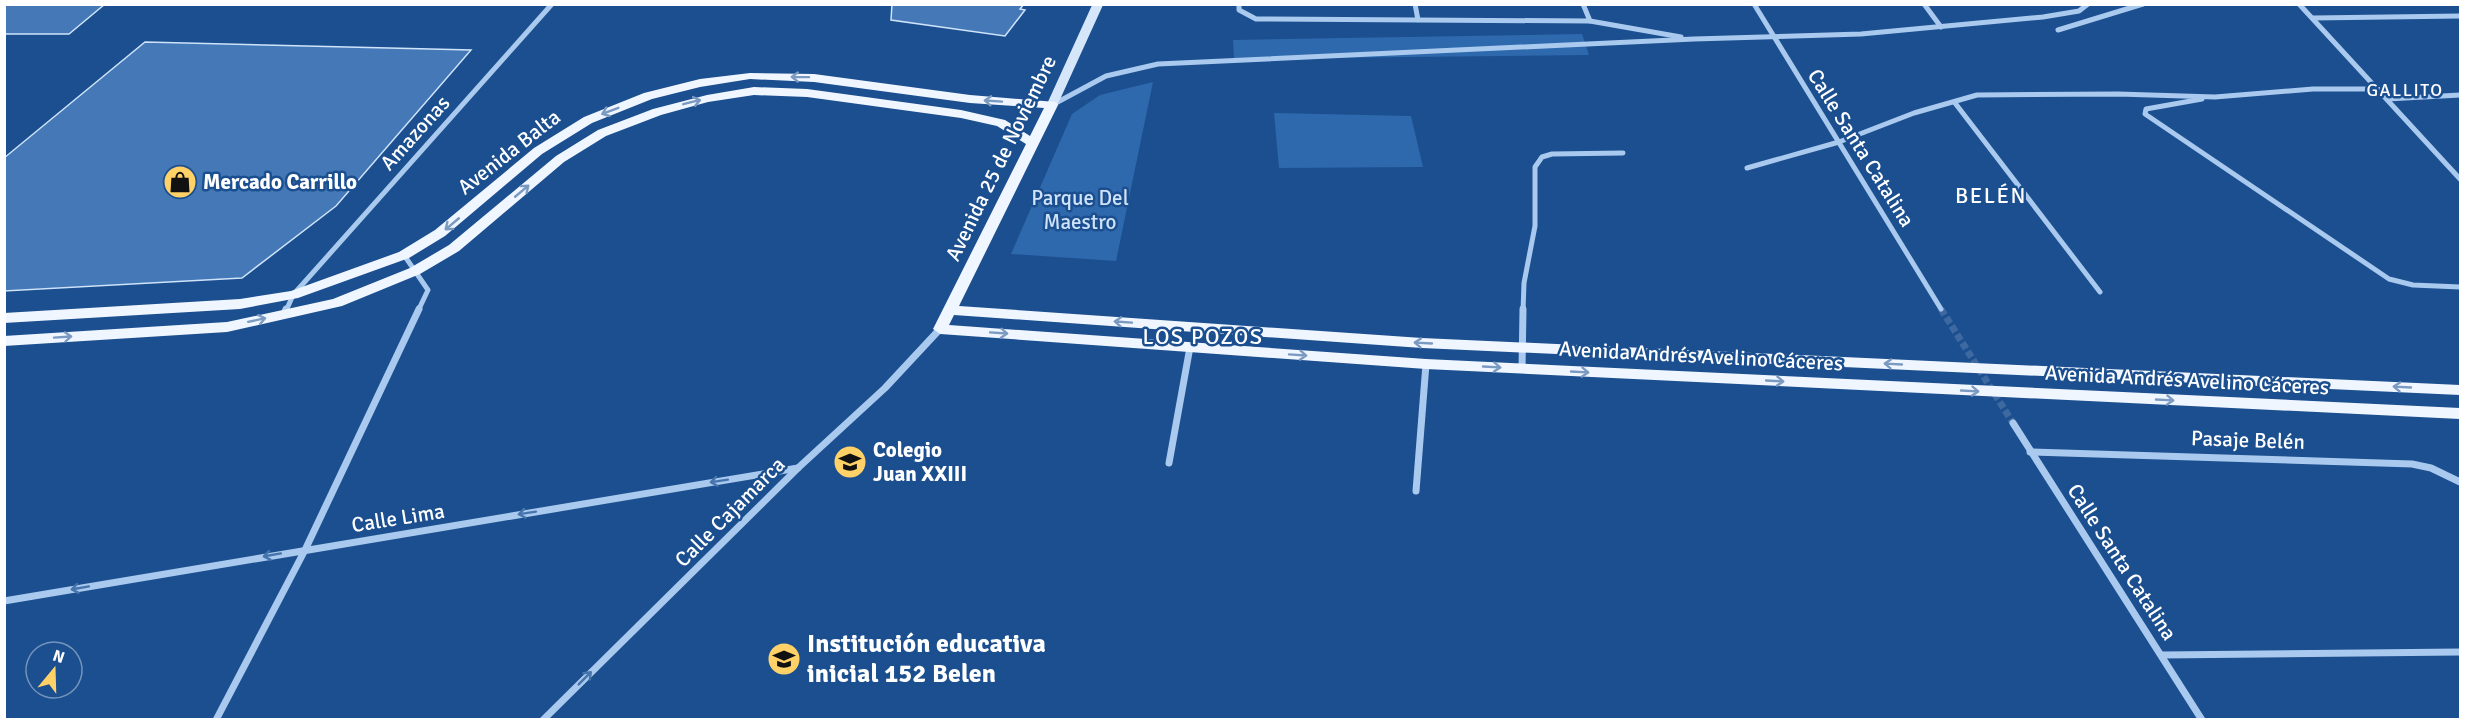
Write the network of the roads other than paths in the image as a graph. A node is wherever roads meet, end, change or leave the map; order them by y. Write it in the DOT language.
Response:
graph roads {
  1 [pos="552,4"];
  2 [pos="1098,4"];
  3 [pos="1239,4"];
  4 [pos="1414,4"];
  5 [pos="1583,4"];
  6 [pos="1754,4"];
  7 [pos="1924,4"];
  8 [pos="2088,4"];
  9 [pos="2143,4"];
  10 [pos="2299,4"];
  11 [pos="2460,16"];
  12 [pos="2313,18"];
  13 [pos="1418,20"];
  14 [pos="1590,21"];
  15 [pos="1941,27"];
  16 [pos="2058,30"];
  17 [pos="1772,36"];
  18 [pos="1694,39"];
  19 [pos="2378,89"];
  20 [pos="2460,95"];
  21 [pos="2215,96"];
  22 [pos="2387,99"];
  23 [pos="1955,103"];
  24 [pos="1052,105"];
  25 [pos="1032,142"];
  26 [pos="1839,142"];
  27 [pos="1623,153"];
  28 [pos="1747,168"];
  29 [pos="2460,179"];
  30 [pos="404,255"];
  31 [pos="415,271"];
  32 [pos="2460,287"];
  33 [pos="2100,292"];
  34 [pos="292,295"];
  35 [pos="1941,309"];
  36 [pos="950,310"];
  37 [pos="284,314"];
  38 [pos="4,318"];
  39 [pos="940,329"];
  40 [pos="4,341"];
  41 [pos="1190,347"];
  42 [pos="1523,347"];
  43 [pos="1426,364"];
  44 [pos="1522,369"];
  45 [pos="2460,390"];
  46 [pos="2460,414"];
  47 [pos="2013,423"];
  48 [pos="2030,452"];
  49 [pos="1169,463"];
  50 [pos="798,468"];
  51 [pos="2460,482"];
  52 [pos="1416,491"];
  53 [pos="304,550"];
  54 [pos="4,601"];
  55 [pos="2460,652"];
  56 [pos="2162,655"];
  57 [pos="216,720"];
  58 [pos="543,720"];
  59 [pos="2202,720"];
  1 -- 34 [label="street, Amazonas"];
  2 -- 24 [label="street, Avenida 25 de Noviembre"];
  3 -- 13 [label="street"];
  4 -- 13 [label="street"];
  5 -- 14 [label="street"];
  6 -- 17 [label="street, Calle Santa Catalina"];
  7 -- 15 [label="street"];
  8 -- 15 [label="street"];
  9 -- 16 [label="street"];
  10 -- 12 [label="street"];
  11 -- 12 [label="street"];
  12 -- 19 [label="street"];
  13 -- 14 [label="street"];
  14 -- 18 [label="street"];
  15 -- 17 [label="street"];
  17 -- 18 [label="street"];
  17 -- 26 [label="street, Calle Santa Catalina"];
  18 -- 24 [label="street"];
  19 -- 21 [label="street"];
  19 -- 22 [label="street"];
  20 -- 22 [label="street"];
  21 -- 23 [label="street"];
  21 -- 32 [label="street"];
  22 -- 29 [label="street"];
  23 -- 26 [label="street"];
  23 -- 33 [label="street"];
  24 -- 25 [label="main road, Avenida 25 de Noviembre"];
  24 -- 30 [label="main road, Avenida Balta, one-way"];
  31 -- 25 [label="main road, Avenida Balta, one-way"];
  25 -- 36 [label="main road, Avenida 25 de Noviembre"];
  26 -- 28 [label="street"];
  26 -- 35 [label="street, Calle Santa Catalina"];
  27 -- 42 [label="street"];
  30 -- 31 [label="street"];
  30 -- 34 [label="main road, Avenida Balta"];
  31 -- 37 [label="main road, Avenida Balta"];
  31 -- 53 [label="street"];
  34 -- 37 [label="street, Amazonas"];
  34 -- 38 [label="main road, Avenida Balta"];
  36 -- 39 [label="main road, Avenida 25 de Noviembre"];
  42 -- 36 [label="main road, Avenida Andrés Avelino Cáceres, one-way"];
  40 -- 37 [label="main road, Avenida Balta, one-way"];
  39 -- 41 [label="main road, Avenida Andrés Avelino Cáceres, one-way"];
  39 -- 50 [label="street, Calle Cajamarca"];
  41 -- 43 [label="main road, Avenida Andrés Avelino Cáceres, one-way"];
  41 -- 49 [label="street"];
  42 -- 44 [label="street"];
  45 -- 42 [label="main road, Avenida Andrés Avelino Cáceres, one-way"];
  43 -- 44 [label="main road, Avenida Andrés Avelino Cáceres, one-way"];
  43 -- 52 [label="street"];
  44 -- 46 [label="main road, Avenida Andrés Avelino Cáceres, one-way"];
  47 -- 48 [label="street, Calle Santa Catalina"];
  48 -- 51 [label="street, Pasaje Belén"];
  48 -- 56 [label="street, Calle Santa Catalina"];
  50 -- 53 [label="street, Calle Lima, one-way"];
  58 -- 50 [label="street, Calle Cajamarca, one-way"];
  53 -- 54 [label="street, Calle Lima, one-way"];
  53 -- 57 [label="street"];
  55 -- 56 [label="street"];
  56 -- 59 [label="street, Calle Santa Catalina"];
}
